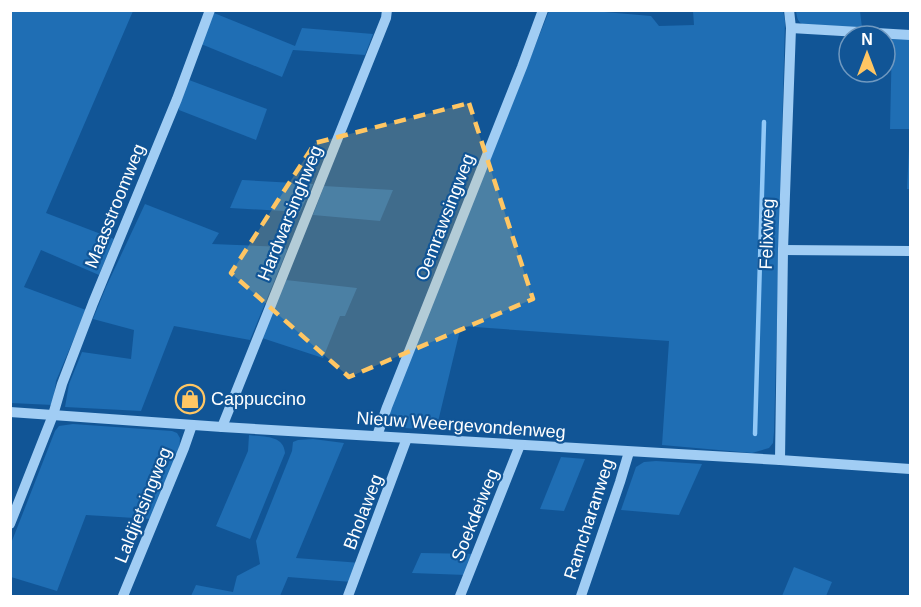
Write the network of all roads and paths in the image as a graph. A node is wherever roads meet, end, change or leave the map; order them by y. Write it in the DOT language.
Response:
graph roads {
  1 [pos="210,10"];
  2 [pos="387,10"];
  3 [pos="543,10"];
  4 [pos="789,10"];
  5 [pos="791,28"];
  6 [pos="910,35"];
  7 [pos="783,250"];
  8 [pos="910,251"];
  9 [pos="10,412"];
  10 [pos="53,415"];
  11 [pos="192,424"];
  12 [pos="222,427"];
  13 [pos="377,436"];
  14 [pos="407,438"];
  15 [pos="520,446"];
  16 [pos="629,452"];
  17 [pos="780,460"];
  18 [pos="910,469"];
  19 [pos="10,524"];
  20 [pos="123,597"];
  21 [pos="348,597"];
  22 [pos="460,597"];
  23 [pos="581,597"];
  1 -- 10 [label="street, Maasstroomweg"];
  2 -- 12 [label="street, Hardwarsinghweg"];
  3 -- 13 [label="street, Oemrawsingweg"];
  4 -- 5 [label="street, Felixweg"];
  5 -- 6 [label="street"];
  5 -- 7 [label="street, Felixweg"];
  7 -- 8 [label="street"];
  7 -- 17 [label="street, Felixweg"];
  9 -- 10 [label="street, Nieuw Weergevondenweg"];
  10 -- 11 [label="street, Nieuw Weergevondenweg"];
  10 -- 19 [label="street, Maasstroomweg"];
  11 -- 12 [label="street, Nieuw Weergevondenweg"];
  11 -- 20 [label="street, Laldjietsingweg"];
  12 -- 13 [label="street, Nieuw Weergevondenweg"];
  13 -- 14 [label="street, Nieuw Weergevondenweg"];
  14 -- 15 [label="street, Nieuw Weergevondenweg"];
  14 -- 21 [label="street, Bholaweg"];
  15 -- 16 [label="street, Nieuw Weergevondenweg"];
  15 -- 22 [label="street, Soekdeiweg"];
  16 -- 17 [label="street, Nieuw Weergevondenweg"];
  16 -- 23 [label="street, Ramcharanweg"];
  17 -- 18 [label="street, Nieuw Weergevondenweg"];
}
